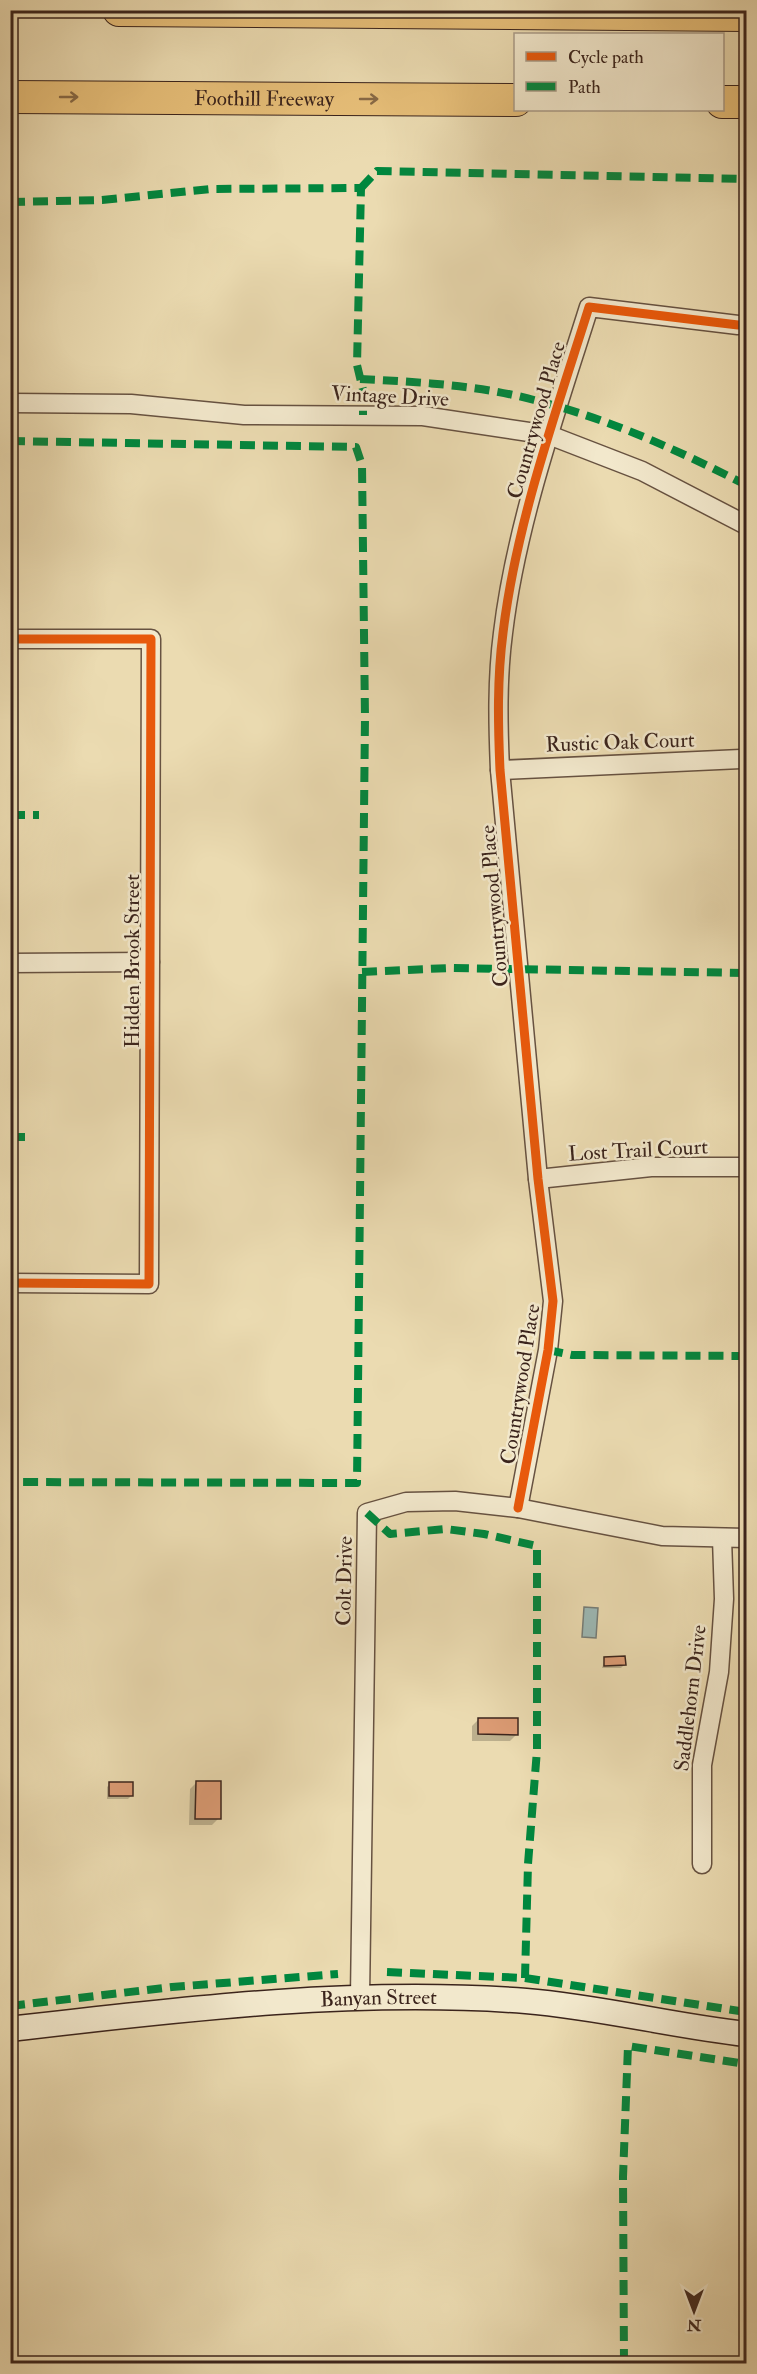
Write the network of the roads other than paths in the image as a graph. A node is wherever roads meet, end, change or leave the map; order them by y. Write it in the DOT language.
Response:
graph roads {
  1 [pos="119,10"];
  2 [pos="747,15"];
  3 [pos="10,97"];
  4 [pos="514,100"];
  5 [pos="724,102"];
  6 [pos="747,102"];
  7 [pos="738,325"];
  8 [pos="10,403"];
  9 [pos="549,435"];
  10 [pos="747,525"];
  11 [pos="10,639"];
  12 [pos="741,759"];
  13 [pos="500,770"];
  14 [pos="150,962"];
  15 [pos="10,963"];
  16 [pos="740,1167"];
  17 [pos="538,1179"];
  18 [pos="10,1283"];
  19 [pos="518,1508"];
  20 [pos="722,1538"];
  21 [pos="747,1538"];
  22 [pos="702,1864"];
  23 [pos="360,1997"];
  24 [pos="10,2029"];
  25 [pos="747,2034"];
  1 -- 2 [label="highway"];
  3 -- 4 [label="highway, Foothill Freeway, one-way"];
  5 -- 6 [label="highway"];
  7 -- 9 [label="street, Countrywood Place"];
  8 -- 9 [label="street, Vintage Drive"];
  9 -- 10 [label="street, Vintage Drive"];
  9 -- 13 [label="street, Countrywood Place"];
  11 -- 14 [label="street, Hidden Brook Street"];
  12 -- 13 [label="street, Rustic Oak Court"];
  13 -- 17 [label="street, Countrywood Place"];
  14 -- 15 [label="street"];
  14 -- 18 [label="street, Hidden Brook Street"];
  16 -- 17 [label="street, Lost Trail Court"];
  17 -- 19 [label="street, Countrywood Place"];
  19 -- 20 [label="street, Colt Drive"];
  19 -- 23 [label="street, Colt Drive"];
  20 -- 21 [label="street, Colt Drive"];
  20 -- 22 [label="street, Saddlehorn Drive"];
  23 -- 24 [label="street, Banyan Street"];
  23 -- 25 [label="street, Banyan Street"];
}
